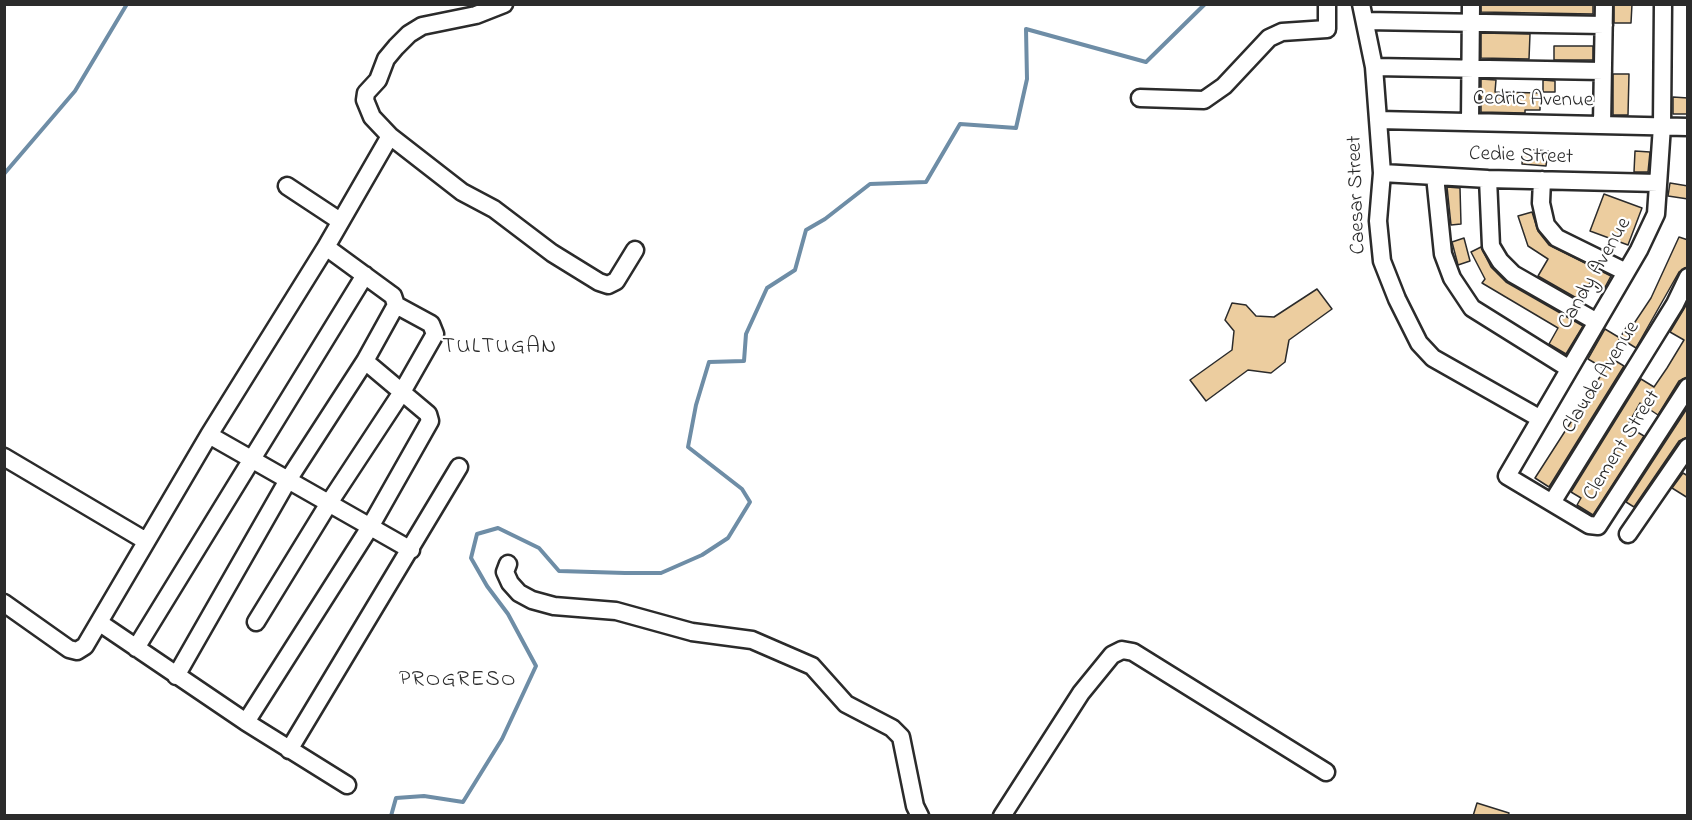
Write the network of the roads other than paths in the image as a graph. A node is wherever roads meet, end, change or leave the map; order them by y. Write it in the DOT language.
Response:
graph roads {
  1 [pos="504,4"];
  2 [pos="1327,4"];
  3 [pos="1361,4"];
  4 [pos="1471,4"];
  5 [pos="1604,4"];
  6 [pos="1663,4"];
  7 [pos="1365,21"];
  8 [pos="1471,22"];
  9 [pos="1604,25"];
  10 [pos="1374,67"];
  11 [pos="1470,69"];
  12 [pos="1603,71"];
  13 [pos="1140,98"];
  14 [pos="1378,120"];
  15 [pos="1470,122"];
  16 [pos="1602,125"];
  17 [pos="1662,126"];
  18 [pos="1688,127"];
  19 [pos="390,136"];
  20 [pos="1382,173"];
  21 [pos="1435,176"];
  22 [pos="1488,179"];
  23 [pos="1542,180"];
  24 [pos="1658,183"];
  25 [pos="287,186"];
  26 [pos="340,221"];
  27 [pos="326,247"];
  28 [pos="635,250"];
  29 [pos="1626,272"];
  30 [pos="365,275"];
  31 [pos="1688,277"];
  32 [pos="396,305"];
  33 [pos="1597,322"];
  34 [pos="365,361"];
  35 [pos="1568,368"];
  36 [pos="1688,387"];
  37 [pos="402,392"];
  38 [pos="1539,418"];
  39 [pos="209,435"];
  40 [pos="1688,447"];
  41 [pos="4,457"];
  42 [pos="253,459"];
  43 [pos="459,466"];
  44 [pos="1682,468"];
  45 [pos="288,480"];
  46 [pos="1552,501"];
  47 [pos="329,503"];
  48 [pos="370,527"];
  49 [pos="1628,534"];
  50 [pos="146,541"];
  51 [pos="411,550"];
  52 [pos="508,564"];
  53 [pos="4,603"];
  54 [pos="256,622"];
  55 [pos="100,623"];
  56 [pos="136,648"];
  57 [pos="176,676"];
  58 [pos="246,722"];
  59 [pos="289,750"];
  60 [pos="1326,772"];
  61 [pos="346,785"];
  62 [pos="920,816"];
  63 [pos="1002,816"];
  1 -- 19 [label="street"];
  2 -- 13 [label="street"];
  3 -- 7 [label="street, Caesar Street"];
  4 -- 8 [label="street"];
  5 -- 9 [label="street"];
  6 -- 17 [label="street, Candy Avenue"];
  7 -- 8 [label="street"];
  7 -- 10 [label="street, Caesar Street"];
  8 -- 9 [label="street"];
  8 -- 11 [label="street"];
  9 -- 12 [label="street"];
  10 -- 11 [label="street"];
  10 -- 14 [label="street, Caesar Street"];
  11 -- 12 [label="street"];
  11 -- 15 [label="street"];
  12 -- 16 [label="street"];
  14 -- 15 [label="street, Cedric Avenue"];
  14 -- 20 [label="street, Caesar Street"];
  15 -- 16 [label="street, Cedric Avenue"];
  16 -- 17 [label="street, Cedric Avenue"];
  17 -- 18 [label="street, Cedric Avenue"];
  17 -- 24 [label="street, Candy Avenue"];
  19 -- 26 [label="street"];
  19 -- 28 [label="street"];
  20 -- 21 [label="street, Cedie Street"];
  20 -- 38 [label="street, Caesar Street"];
  21 -- 22 [label="street, Cedie Street"];
  21 -- 35 [label="street"];
  22 -- 23 [label="street, Cedie Street"];
  22 -- 33 [label="street"];
  23 -- 24 [label="street, Cedie Street"];
  23 -- 29 [label="street"];
  24 -- 29 [label="street, Candy Avenue"];
  25 -- 26 [label="street"];
  26 -- 27 [label="street"];
  27 -- 30 [label="street"];
  27 -- 39 [label="street"];
  29 -- 33 [label="street, Candy Avenue"];
  30 -- 32 [label="street"];
  30 -- 42 [label="street"];
  31 -- 46 [label="street, Claude Avenue"];
  32 -- 34 [label="street"];
  32 -- 37 [label="street"];
  33 -- 35 [label="street, Candy Avenue"];
  34 -- 37 [label="street"];
  34 -- 45 [label="street"];
  35 -- 38 [label="street, Candy Avenue"];
  36 -- 46 [label="street, Clement Street"];
  37 -- 47 [label="street"];
  37 -- 48 [label="street"];
  38 -- 46 [label="street, Candy Avenue"];
  39 -- 42 [label="street"];
  39 -- 50 [label="street"];
  40 -- 44 [label="street"];
  41 -- 50 [label="street"];
  42 -- 45 [label="street"];
  42 -- 56 [label="street"];
  43 -- 51 [label="street"];
  44 -- 49 [label="street"];
  45 -- 47 [label="street"];
  45 -- 57 [label="street"];
  47 -- 48 [label="street"];
  47 -- 54 [label="street"];
  48 -- 51 [label="street"];
  48 -- 58 [label="street"];
  50 -- 55 [label="street"];
  51 -- 59 [label="street"];
  52 -- 62 [label="street"];
  53 -- 55 [label="street"];
  55 -- 56 [label="street"];
  56 -- 57 [label="street"];
  57 -- 58 [label="street"];
  58 -- 59 [label="street"];
  59 -- 61 [label="street"];
  60 -- 63 [label="street"];
}
